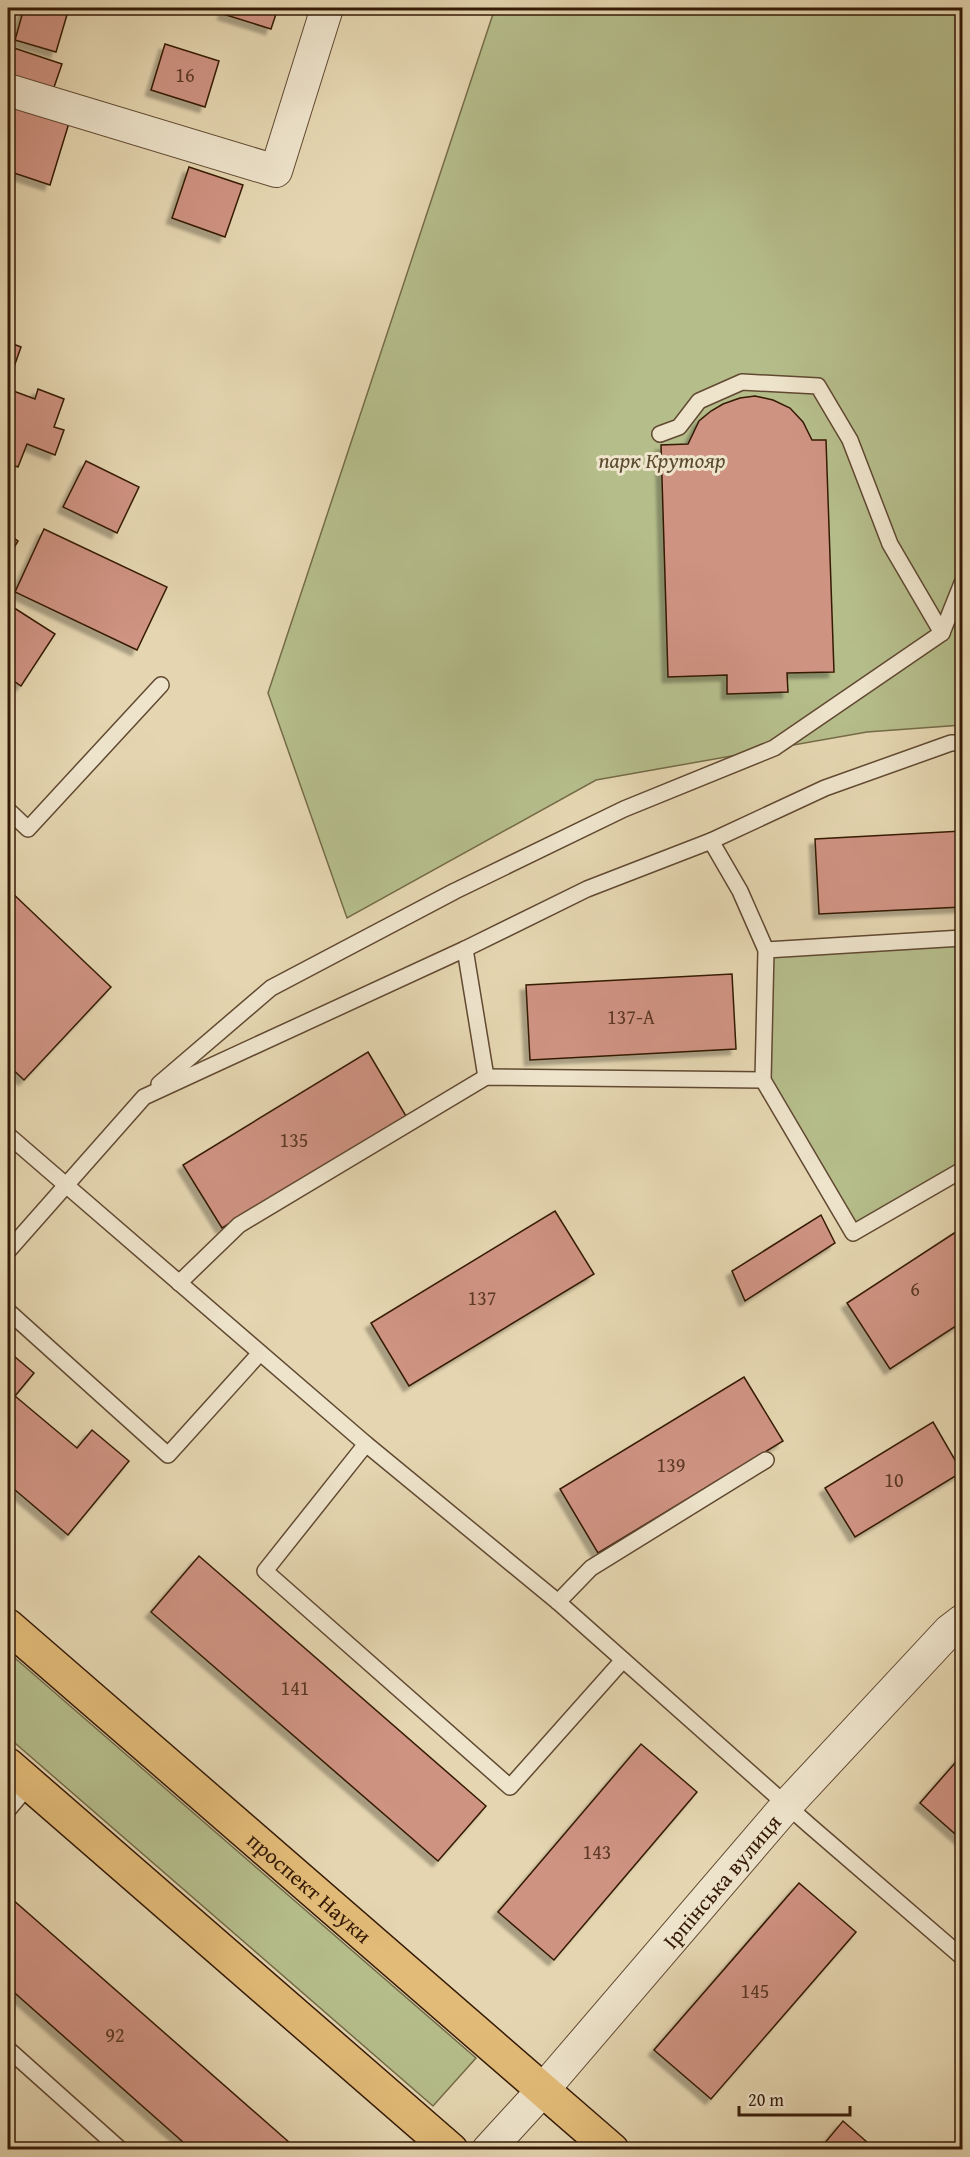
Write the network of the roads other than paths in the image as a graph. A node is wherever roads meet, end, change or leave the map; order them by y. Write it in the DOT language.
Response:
graph roads {
  1 [pos="327,8"];
  2 [pos="8,90"];
  3 [pos="660,434"];
  4 [pos="963,583"];
  5 [pos="942,633"];
  6 [pos="162,685"];
  7 [pos="963,743"];
  8 [pos="8,810"];
  9 [pos="711,841"];
  10 [pos="963,938"];
  11 [pos="465,949"];
  12 [pos="766,950"];
  13 [pos="486,1077"];
  14 [pos="764,1080"];
  15 [pos="144,1097"];
  16 [pos="8,1135"];
  17 [pos="963,1170"];
  18 [pos="67,1186"];
  19 [pos="8,1251"];
  20 [pos="178,1283"];
  21 [pos="8,1311"];
  22 [pos="260,1353"];
  23 [pos="366,1444"];
  24 [pos="766,1460"];
  25 [pos="558,1602"];
  26 [pos="8,1626"];
  27 [pos="958,1632"];
  28 [pos="623,1660"];
  29 [pos="19,1774"];
  30 [pos="787,1805"];
  31 [pos="8,1810"];
  32 [pos="963,1957"];
  33 [pos="8,2049"];
  34 [pos="542,2091"];
  35 [pos="121,2150"];
  36 [pos="451,2150"];
  37 [pos="488,2150"];
  38 [pos="612,2150"];
  1 -- 2 [label="street"];
  3 -- 5 [label="lane"];
  4 -- 5 [label="lane"];
  5 -- 15 [label="lane"];
  6 -- 8 [label="lane"];
  7 -- 9 [label="lane"];
  9 -- 11 [label="lane"];
  9 -- 12 [label="lane"];
  10 -- 12 [label="lane"];
  11 -- 13 [label="lane"];
  11 -- 15 [label="lane"];
  12 -- 14 [label="lane"];
  13 -- 14 [label="lane"];
  13 -- 20 [label="lane"];
  14 -- 17 [label="lane"];
  15 -- 18 [label="lane"];
  16 -- 18 [label="lane"];
  18 -- 19 [label="lane"];
  18 -- 20 [label="lane"];
  20 -- 22 [label="lane"];
  21 -- 22 [label="lane"];
  22 -- 23 [label="lane"];
  23 -- 25 [label="lane"];
  23 -- 28 [label="lane"];
  24 -- 25 [label="lane"];
  25 -- 28 [label="lane"];
  26 -- 34 [label="main road, проспект Науки"];
  27 -- 30 [label="street, Ірпінська вулиця"];
  28 -- 30 [label="lane"];
  29 -- 31 [label="lane"];
  29 -- 36 [label="main road"];
  30 -- 32 [label="lane"];
  30 -- 34 [label="street, Ірпінська вулиця"];
  33 -- 35 [label="lane"];
  34 -- 37 [label="street, Ірпінська вулиця"];
  34 -- 38 [label="main road, проспект Науки"];
}
